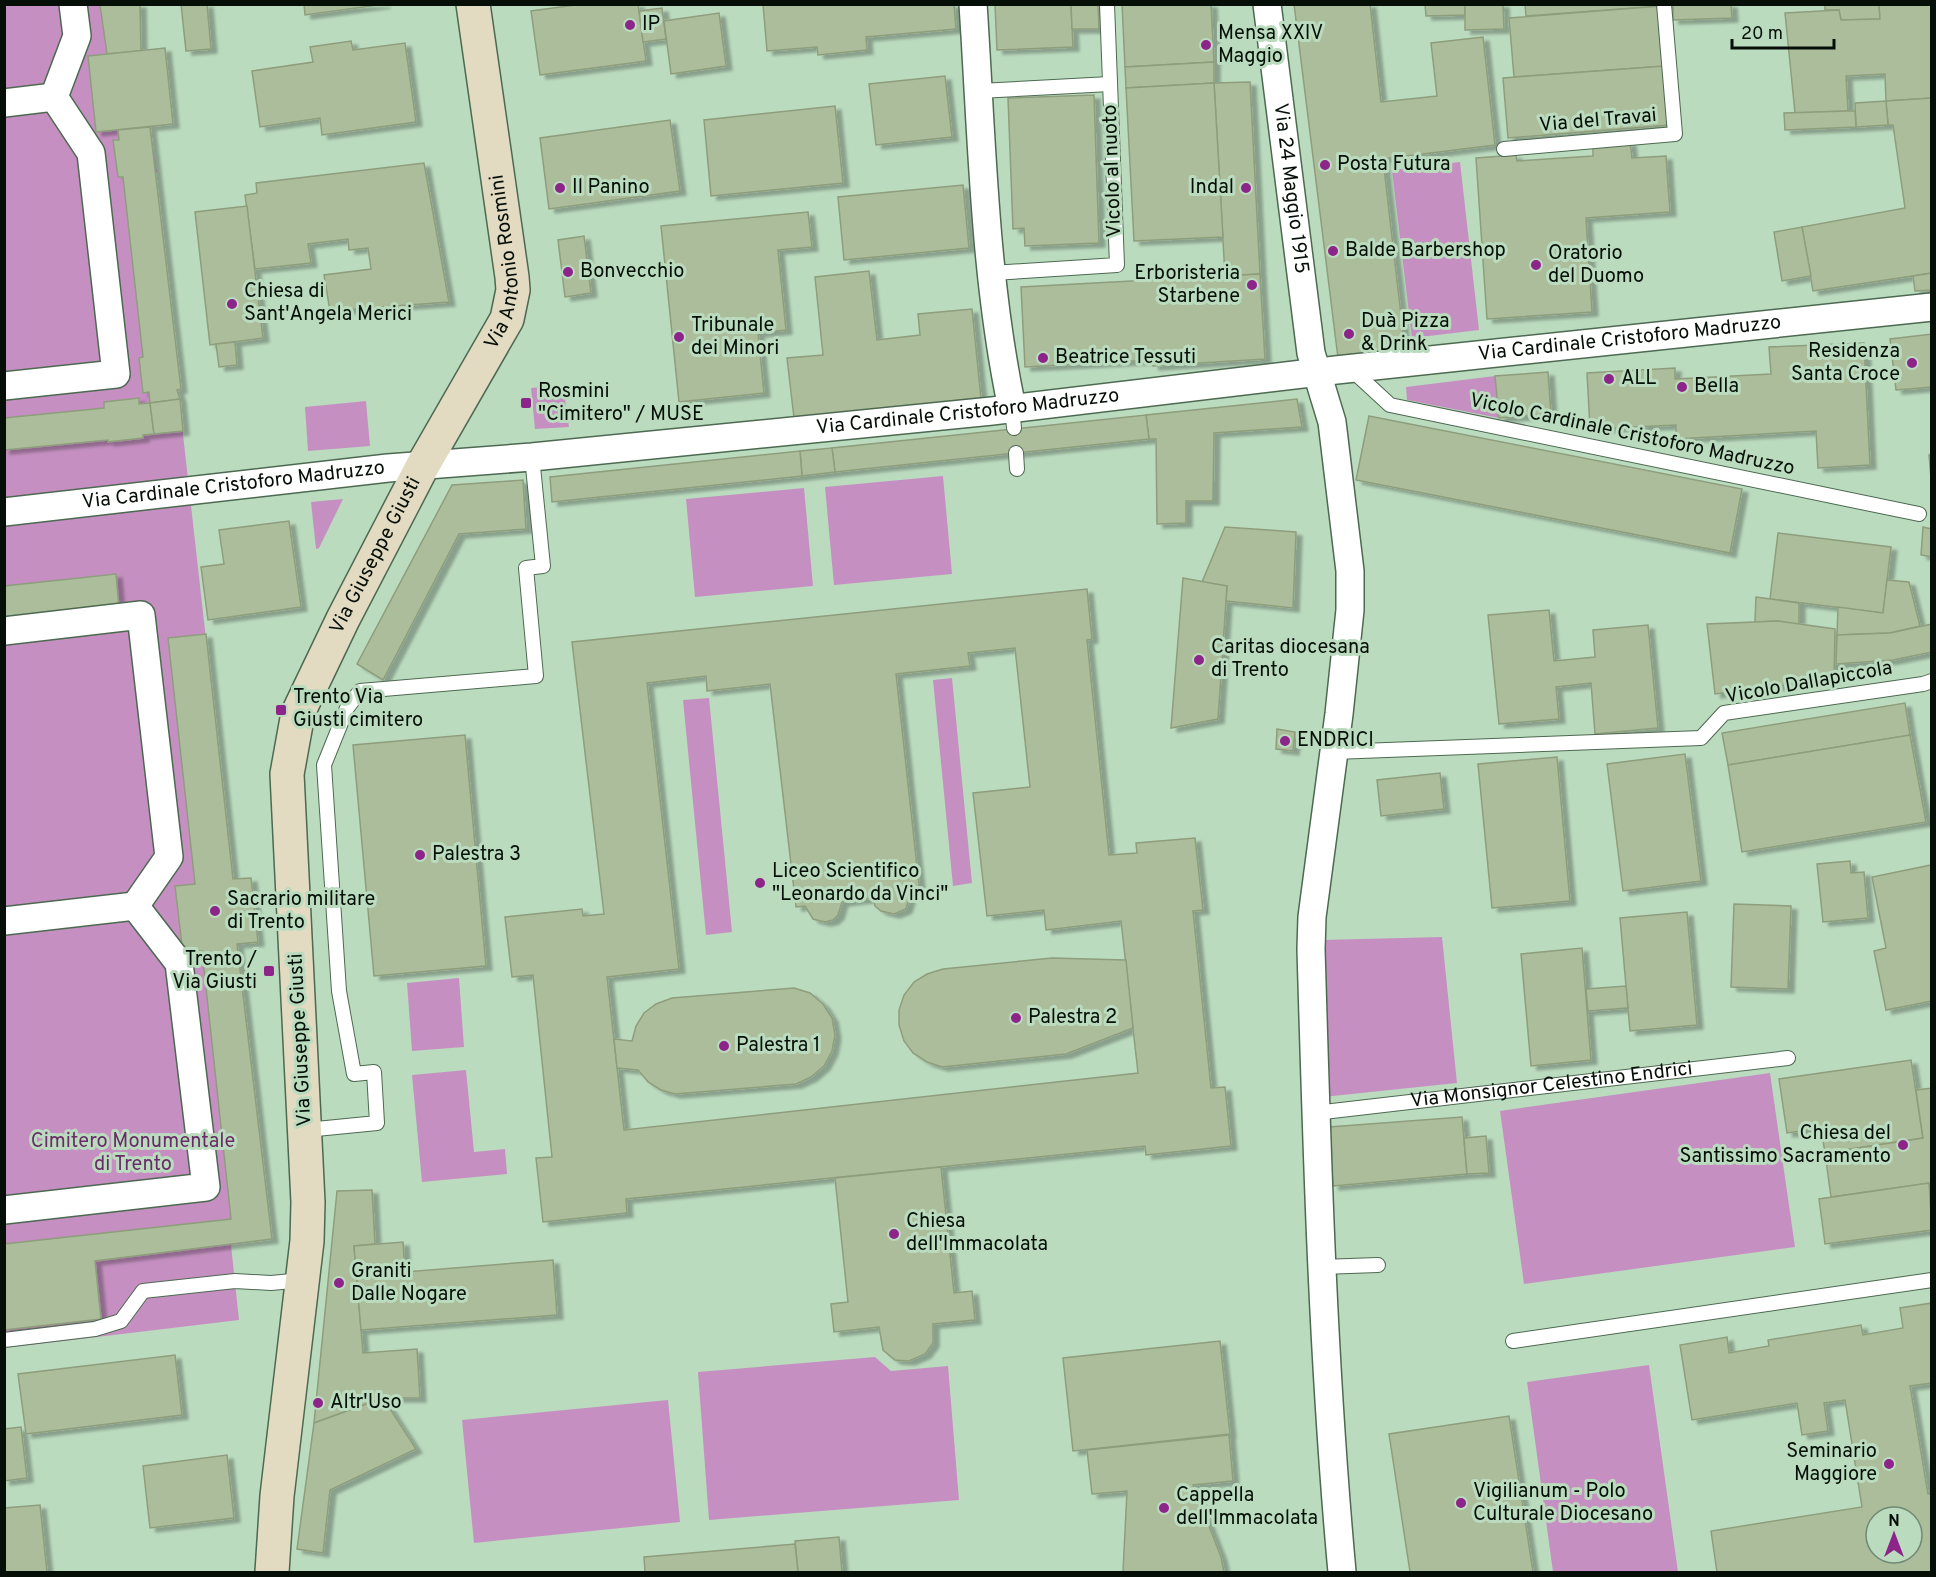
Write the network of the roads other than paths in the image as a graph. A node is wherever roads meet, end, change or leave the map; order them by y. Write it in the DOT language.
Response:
graph roads {
  1 [pos="73,4"];
  2 [pos="473,4"];
  3 [pos="973,4"];
  4 [pos="1107,4"];
  5 [pos="1267,4"];
  6 [pos="1664,4"];
  7 [pos="1110,84"];
  8 [pos="979,91"];
  9 [pos="54,97"];
  10 [pos="4,103"];
  11 [pos="1504,150"];
  12 [pos="993,273"];
  13 [pos="1932,307"];
  14 [pos="1351,369"];
  15 [pos="1318,372"];
  16 [pos="4,386"];
  17 [pos="1013,418"];
  18 [pos="1016,453"];
  19 [pos="532,457"];
  20 [pos="423,465"];
  21 [pos="1017,469"];
  22 [pos="4,512"];
  23 [pos="1919,514"];
  24 [pos="4,631"];
  25 [pos="1932,681"];
  26 [pos="1334,752"];
  27 [pos="135,906"];
  28 [pos="4,921"];
  29 [pos="1788,1059"];
  30 [pos="1315,1113"];
  31 [pos="306,1130"];
  32 [pos="4,1210"];
  33 [pos="1378,1265"];
  34 [pos="1321,1267"];
  35 [pos="303,1280"];
  36 [pos="1932,1280"];
  37 [pos="4,1340"];
  38 [pos="1513,1341"];
  39 [pos="272,1572"];
  40 [pos="1342,1572"];
  1 -- 9 [label="street"];
  2 -- 20 [label="street, Via Antonio Rosmini"];
  3 -- 8 [label="street"];
  4 -- 7 [label="lane"];
  5 -- 15 [label="street, Via 24 Maggio 1915"];
  6 -- 11 [label="lane, Via del Travai"];
  7 -- 8 [label="lane, Vicolo al nuoto"];
  7 -- 12 [label="lane, Vicolo al nuoto"];
  8 -- 12 [label="street"];
  9 -- 10 [label="street"];
  9 -- 16 [label="street"];
  12 -- 17 [label="street"];
  13 -- 14 [label="street, Via Cardinale Cristoforo Madruzzo"];
  14 -- 15 [label="street, Via Cardinale Cristoforo Madruzzo"];
  14 -- 23 [label="lane, Vicolo Cardinale Cristoforo Madruzzo"];
  15 -- 17 [label="street, Via Cardinale Cristoforo Madruzzo"];
  15 -- 26 [label="street"];
  17 -- 19 [label="street, Via Cardinale Cristoforo Madruzzo"];
  18 -- 21 [label="lane"];
  19 -- 20 [label="street, Via Cardinale Cristoforo Madruzzo"];
  19 -- 31 [label="lane"];
  20 -- 22 [label="street, Via Cardinale Cristoforo Madruzzo"];
  20 -- 31 [label="street, Via Giuseppe Giusti"];
  24 -- 27 [label="street"];
  25 -- 26 [label="lane, Vicolo Dallapiccola"];
  26 -- 30 [label="street"];
  27 -- 28 [label="street"];
  27 -- 32 [label="street"];
  29 -- 30 [label="lane, Via Monsignor Celestino Endrici"];
  30 -- 34 [label="street"];
  31 -- 35 [label="street, Via Giuseppe Giusti"];
  33 -- 34 [label="lane"];
  34 -- 40 [label="street"];
  35 -- 37 [label="lane"];
  35 -- 39 [label="street, Via Giuseppe Giusti"];
  36 -- 38 [label="lane"];
}
